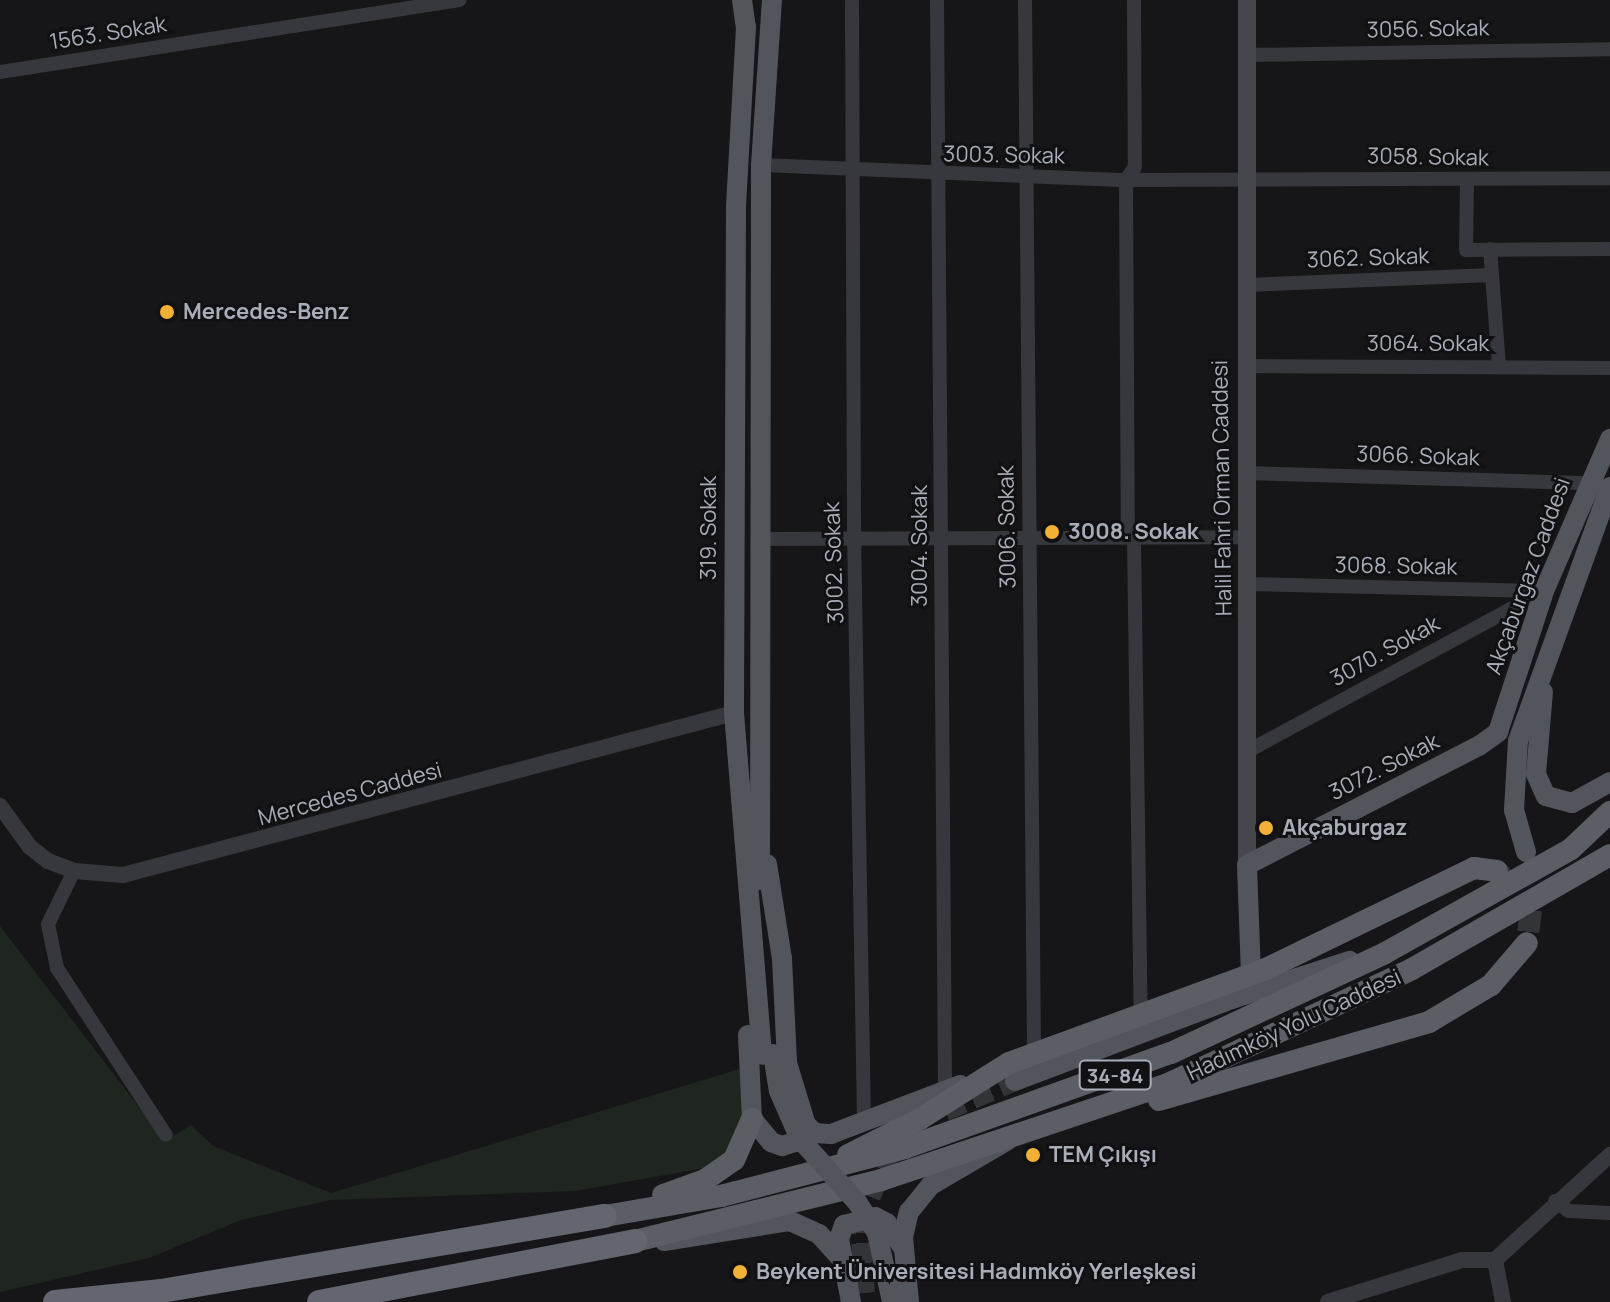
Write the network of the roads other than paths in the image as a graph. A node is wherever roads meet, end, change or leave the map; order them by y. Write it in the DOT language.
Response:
graph roads {
  1 [pos="459,0"];
  2 [pos="742,0"];
  3 [pos="772,0"];
  4 [pos="852,0"];
  5 [pos="937,0"];
  6 [pos="1025,0"];
  7 [pos="1134,0"];
  8 [pos="1247,0"];
  9 [pos="1610,49"];
  10 [pos="1247,55"];
  11 [pos="0,72"];
  12 [pos="761,165"];
  13 [pos="851,170"];
  14 [pos="936,175"];
  15 [pos="1245,176"];
  16 [pos="1023,177"];
  17 [pos="1610,178"];
  18 [pos="1126,180"];
  19 [pos="1467,180"];
  20 [pos="1490,249"];
  21 [pos="1610,249"];
  22 [pos="1492,275"];
  23 [pos="1245,285"];
  24 [pos="1245,366"];
  25 [pos="1499,366"];
  26 [pos="1610,368"];
  27 [pos="1610,439"];
  28 [pos="1246,473"];
  29 [pos="1588,483"];
  30 [pos="1610,488"];
  31 [pos="1246,537"];
  32 [pos="943,538"];
  33 [pos="1030,538"];
  34 [pos="1134,538"];
  35 [pos="761,539"];
  36 [pos="857,539"];
  37 [pos="1247,584"];
  38 [pos="1544,591"];
  39 [pos="1555,633"];
  40 [pos="734,713"];
  41 [pos="1498,732"];
  42 [pos="1248,751"];
  43 [pos="1610,782"];
  44 [pos="0,806"];
  45 [pos="1610,812"];
  46 [pos="760,817"];
  47 [pos="1610,826"];
  48 [pos="744,843"];
  49 [pos="1571,849"];
  50 [pos="1526,852"];
  51 [pos="1610,855"];
  52 [pos="1247,865"];
  53 [pos="74,871"];
  54 [pos="1502,878"];
  55 [pos="1527,943"];
  56 [pos="1385,953"];
  57 [pos="1251,975"];
  58 [pos="1141,1016"];
  59 [pos="768,1054"];
  60 [pos="1034,1054"];
  61 [pos="986,1074"];
  62 [pos="1015,1081"];
  63 [pos="945,1092"];
  64 [pos="1095,1109"];
  65 [pos="752,1119"];
  66 [pos="864,1124"];
  67 [pos="806,1125"];
  68 [pos="166,1135"];
  69 [pos="1008,1140"];
  70 [pos="1610,1155"];
  71 [pos="834,1168"];
  72 [pos="1555,1201"];
  73 [pos="1610,1213"];
  74 [pos="605,1216"];
  75 [pos="635,1241"];
  76 [pos="904,1250"];
  77 [pos="1495,1260"];
  78 [pos="846,1264"];
  79 [pos="161,1291"];
  80 [pos="865,1300"];
  81 [pos="55,1302"];
  82 [pos="118,1302"];
  83 [pos="319,1302"];
  84 [pos="892,1302"];
  85 [pos="909,1302"];
  86 [pos="1328,1302"];
  87 [pos="1503,1302"];
  1 -- 11 [label="street, 1563. Sokak"];
  2 -- 40 [label="main road, 319. Sokak"];
  3 -- 12 [label="main road"];
  4 -- 13 [label="street, 3002. Sokak"];
  5 -- 14 [label="street, 3004. Sokak"];
  6 -- 16 [label="street, 3006. Sokak"];
  7 -- 18 [label="street"];
  8 -- 10 [label="main road, Halil Fahri Orman Caddesi"];
  9 -- 10 [label="street, 3056. Sokak"];
  10 -- 15 [label="main road, Halil Fahri Orman Caddesi"];
  12 -- 13 [label="street, 3003. Sokak"];
  12 -- 35 [label="main road"];
  13 -- 14 [label="street, 3003. Sokak"];
  13 -- 36 [label="street, 3002. Sokak"];
  14 -- 16 [label="street, 3003. Sokak"];
  14 -- 32 [label="street, 3004. Sokak"];
  15 -- 18 [label="street, 3003. Sokak"];
  15 -- 19 [label="street, 3058. Sokak"];
  15 -- 23 [label="main road, Halil Fahri Orman Caddesi"];
  16 -- 18 [label="street, 3003. Sokak"];
  16 -- 33 [label="street, 3006. Sokak"];
  17 -- 19 [label="street, 3058. Sokak"];
  18 -- 34 [label="street"];
  19 -- 20 [label="street"];
  20 -- 21 [label="street"];
  20 -- 22 [label="street"];
  22 -- 23 [label="street, 3062. Sokak"];
  22 -- 25 [label="street"];
  23 -- 24 [label="main road, Halil Fahri Orman Caddesi"];
  24 -- 25 [label="street, 3064. Sokak"];
  24 -- 28 [label="main road, Halil Fahri Orman Caddesi"];
  25 -- 26 [label="street, 3064. Sokak"];
  27 -- 29 [label="main road, Akçaburgaz Caddesi"];
  28 -- 29 [label="street, 3066. Sokak"];
  28 -- 31 [label="main road, Halil Fahri Orman Caddesi"];
  29 -- 30 [label="main road"];
  29 -- 38 [label="main road, Akçaburgaz Caddesi"];
  30 -- 39 [label="main road, Akçaburgaz Caddesi"];
  31 -- 34 [label="street"];
  31 -- 37 [label="main road, Halil Fahri Orman Caddesi"];
  32 -- 33 [label="street"];
  32 -- 36 [label="street"];
  32 -- 63 [label="street, 3004. Sokak"];
  33 -- 34 [label="street"];
  33 -- 60 [label="street, 3006. Sokak"];
  34 -- 58 [label="street"];
  35 -- 36 [label="street"];
  35 -- 46 [label="main road"];
  36 -- 66 [label="street, 3002. Sokak"];
  37 -- 38 [label="street, 3068. Sokak"];
  37 -- 42 [label="main road, Halil Fahri Orman Caddesi"];
  38 -- 41 [label="main road, Akçaburgaz Caddesi"];
  38 -- 42 [label="street, 3070. Sokak"];
  39 -- 43 [label="main road"];
  39 -- 50 [label="main road"];
  40 -- 48 [label="main road, 319. Sokak"];
  40 -- 53 [label="street, Mercedes Caddesi"];
  41 -- 52 [label="main road, 3072. Sokak"];
  42 -- 52 [label="main road, Halil Fahri Orman Caddesi"];
  44 -- 53 [label="street, Mercedes Caddesi"];
  45 -- 49 [label="highway"];
  46 -- 59 [label="main road"];
  46 -- 67 [label="main road"];
  47 -- 49 [label="main road, 34-84"];
  48 -- 59 [label="main road, 319. Sokak"];
  48 -- 65 [label="main road"];
  49 -- 54 [label="highway, 34-84"];
  51 -- 64 [label="highway, Hadımköy Yolu Caddesi / 34-84"];
  52 -- 57 [label="main road, Halil Fahri Orman Caddesi"];
  53 -- 68 [label="street"];
  54 -- 56 [label="highway, Hadımköy Yolu Caddesi / 34-84"];
  54 -- 57 [label="highway"];
  55 -- 64 [label="highway"];
  56 -- 62 [label="main road"];
  56 -- 71 [label="highway, Hadımköy Yolu Caddesi / 34-84"];
  57 -- 58 [label="highway"];
  58 -- 60 [label="highway"];
  59 -- 80 [label="main road"];
  59 -- 84 [label="main road, bridge"];
  60 -- 61 [label="highway"];
  61 -- 63 [label="main road"];
  61 -- 71 [label="highway"];
  63 -- 66 [label="main road"];
  64 -- 69 [label="highway, Hadımköy Yolu Caddesi / 34-84"];
  65 -- 67 [label="main road"];
  65 -- 74 [label="highway"];
  66 -- 67 [label="main road"];
  69 -- 75 [label="highway, Hadımköy Yolu Caddesi / 34-84"];
  69 -- 76 [label="main road"];
  70 -- 72 [label="street"];
  71 -- 74 [label="highway, Hadımköy Yolu Caddesi / 34-84"];
  72 -- 73 [label="street"];
  72 -- 77 [label="street"];
  74 -- 79 [label="highway"];
  75 -- 78 [label="main road"];
  75 -- 83 [label="highway"];
  76 -- 78 [label="main road"];
  76 -- 85 [label="main road"];
  77 -- 86 [label="street"];
  77 -- 87 [label="street"];
  78 -- 80 [label="main road"];
  79 -- 81 [label="highway"];
  79 -- 82 [label="highway"];
}
